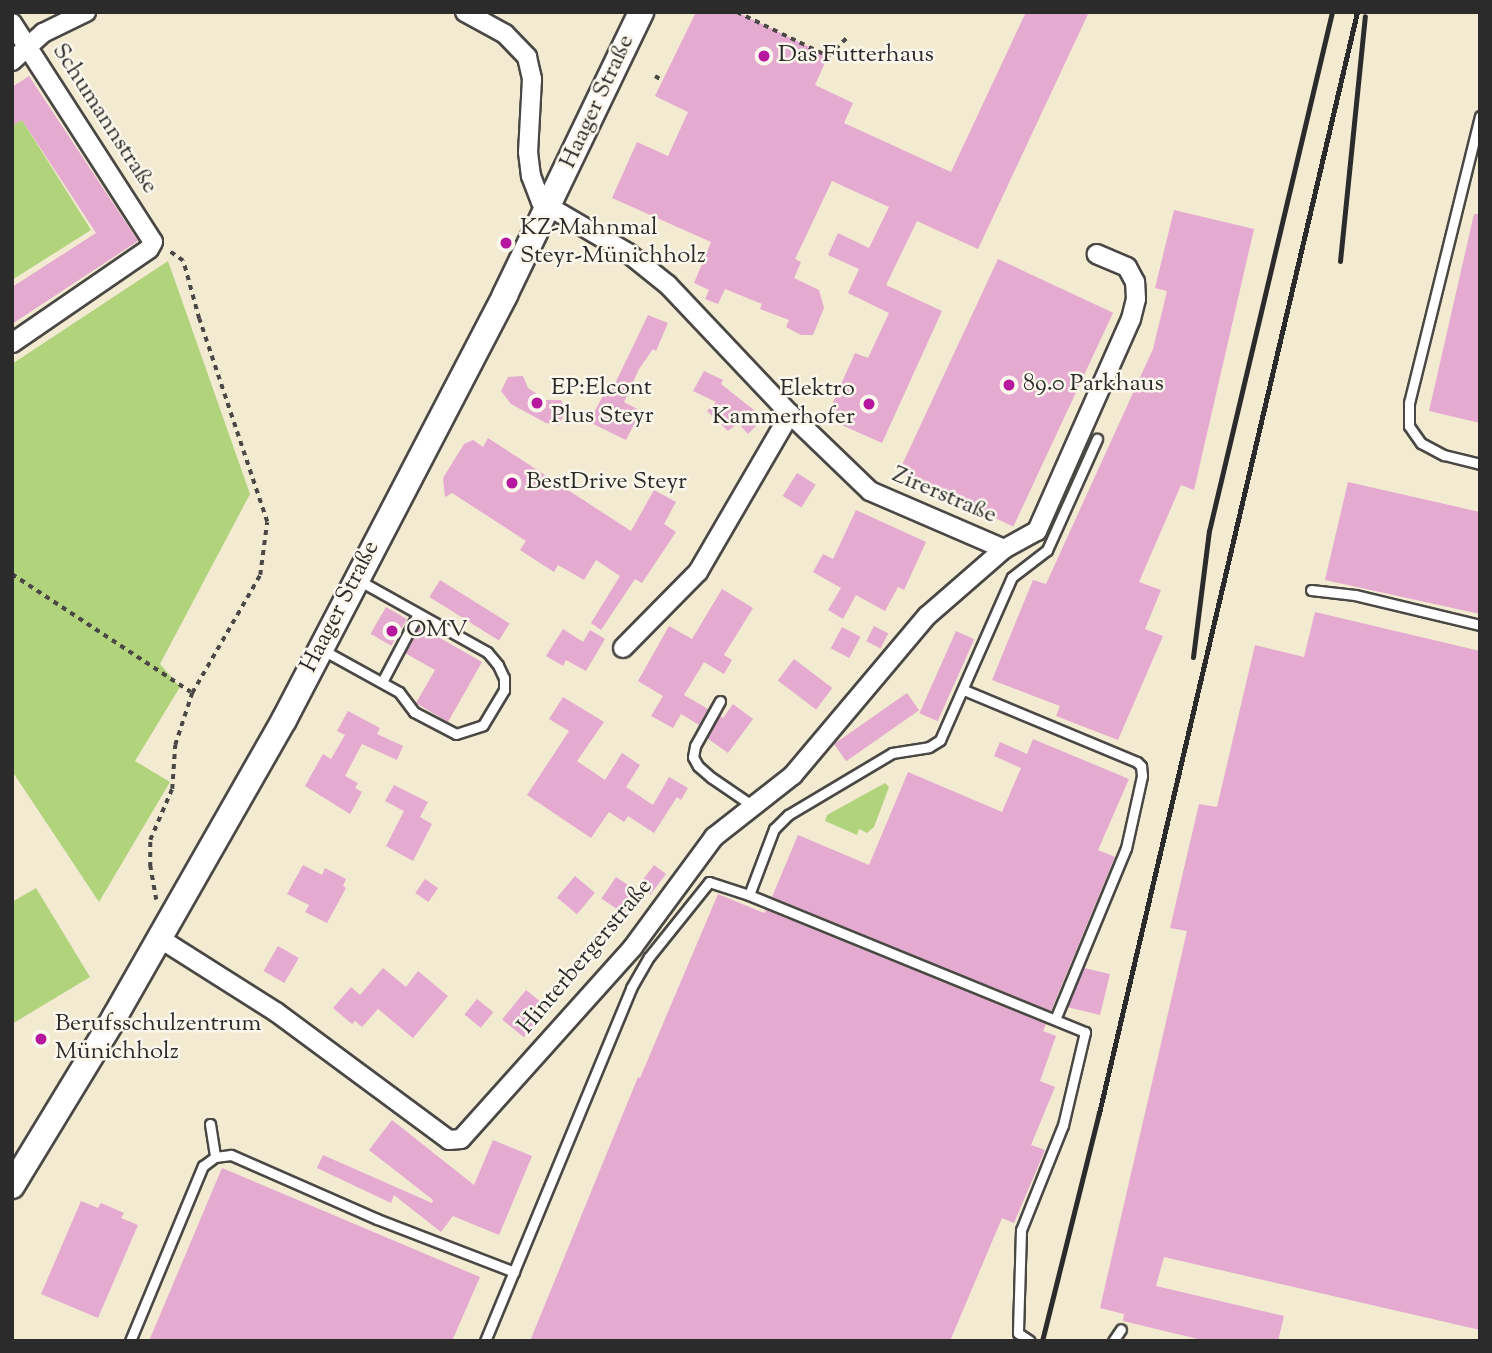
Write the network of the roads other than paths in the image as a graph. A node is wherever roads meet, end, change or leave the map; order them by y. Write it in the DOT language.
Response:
graph roads {
  1 [pos="86,12"];
  2 [pos="466,12"];
  3 [pos="641,12"];
  4 [pos="12,23"];
  5 [pos="28,47"];
  6 [pos="12,61"];
  7 [pos="1480,116"];
  8 [pos="547,208"];
  9 [pos="1097,254"];
  10 [pos="12,343"];
  11 [pos="790,414"];
  12 [pos="1097,439"];
  13 [pos="1480,464"];
  14 [pos="1004,549"];
  15 [pos="355,579"];
  16 [pos="1311,590"];
  17 [pos="418,614"];
  18 [pos="1480,625"];
  19 [pos="320,649"];
  20 [pos="623,649"];
  21 [pos="382,682"];
  22 [pos="964,690"];
  23 [pos="720,701"];
  24 [pos="754,806"];
  25 [pos="749,895"];
  26 [pos="163,931"];
  27 [pos="1055,1019"];
  28 [pos="210,1124"];
  29 [pos="215,1157"];
  30 [pos="12,1186"];
  31 [pos="514,1272"];
  32 [pos="1121,1329"];
  33 [pos="130,1341"];
  34 [pos="485,1341"];
  35 [pos="1030,1341"];
  36 [pos="1113,1341"];
  1 -- 5 [label="street"];
  2 -- 8 [label="street"];
  3 -- 8 [label="main road, Haager Straße"];
  4 -- 5 [label="street, Schumannstraße"];
  5 -- 6 [label="street"];
  5 -- 10 [label="street, Schumannstraße"];
  7 -- 13 [label="lane"];
  8 -- 11 [label="street, Zirerstraße"];
  8 -- 15 [label="main road, Haager Straße"];
  9 -- 14 [label="street, Zirerstraße"];
  11 -- 14 [label="street, Zirerstraße"];
  11 -- 20 [label="street"];
  12 -- 22 [label="lane"];
  14 -- 24 [label="street, Hinterbergerstraße"];
  15 -- 17 [label="lane"];
  15 -- 19 [label="main road, Haager Straße"];
  16 -- 18 [label="lane"];
  17 -- 21 [label="lane"];
  17 -- 21 [label="lane"];
  19 -- 21 [label="lane"];
  19 -- 26 [label="main road, Haager Straße"];
  22 -- 25 [label="lane"];
  22 -- 27 [label="lane"];
  23 -- 24 [label="lane"];
  24 -- 26 [label="street, Hinterbergerstraße"];
  25 -- 27 [label="lane"];
  25 -- 31 [label="lane"];
  26 -- 30 [label="main road, Haager Straße"];
  27 -- 35 [label="lane"];
  28 -- 29 [label="lane"];
  29 -- 31 [label="lane"];
  29 -- 33 [label="lane"];
  31 -- 34 [label="lane"];
  32 -- 36 [label="lane"];
}
